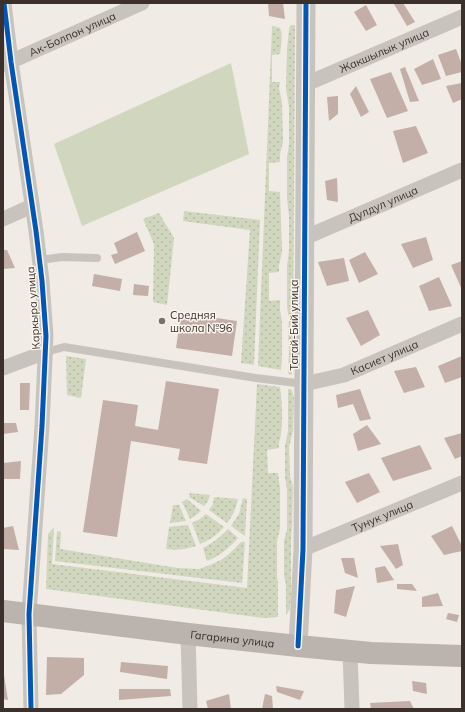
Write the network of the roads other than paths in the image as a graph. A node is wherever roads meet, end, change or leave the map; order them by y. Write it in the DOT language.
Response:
graph roads {
  1 [pos="4,3"];
  2 [pos="142,3"];
  3 [pos="306,3"];
  4 [pos="462,17"];
  5 [pos="7,64"];
  6 [pos="306,84"];
  7 [pos="462,170"];
  8 [pos="32,206"];
  9 [pos="3,219"];
  10 [pos="304,238"];
  11 [pos="97,258"];
  12 [pos="40,260"];
  13 [pos="462,324"];
  14 [pos="46,352"];
  15 [pos="3,368"];
  16 [pos="304,384"];
  17 [pos="462,483"];
  18 [pos="303,549"];
  19 [pos="3,611"];
  20 [pos="29,614"];
  21 [pos="188,634"];
  22 [pos="298,646"];
  23 [pos="350,651"];
  24 [pos="462,656"];
  25 [pos="31,709"];
  26 [pos="190,709"];
  27 [pos="352,709"];
  1 -- 5 [label="street, Каркыра улица"];
  2 -- 5 [label="street, Ак-Болпон улица"];
  3 -- 6 [label="street, Тагай-Бий улица"];
  4 -- 6 [label="street, Жакшылык улица"];
  5 -- 8 [label="street, Каркыра улица"];
  6 -- 10 [label="street, Тагай-Бий улица"];
  7 -- 10 [label="street, Дулдул улица"];
  8 -- 9 [label="street"];
  8 -- 12 [label="street, Каркыра улица"];
  10 -- 16 [label="street, Тагай-Бий улица"];
  11 -- 12 [label="lane"];
  12 -- 14 [label="street, Каркыра улица"];
  13 -- 16 [label="street, Касиет улица"];
  14 -- 15 [label="street"];
  14 -- 16 [label="lane"];
  14 -- 20 [label="street, Каркыра улица"];
  16 -- 18 [label="street, Тагай-Бий улица"];
  17 -- 18 [label="street, Тунук улица"];
  18 -- 22 [label="street, Тагай-Бий улица"];
  19 -- 20 [label="main road, Гагарина улица"];
  20 -- 21 [label="main road, Гагарина улица"];
  20 -- 25 [label="street, Каркыра улица"];
  21 -- 22 [label="main road, Гагарина улица"];
  21 -- 26 [label="street"];
  22 -- 23 [label="main road, Гагарина улица"];
  23 -- 24 [label="main road, Гагарина улица"];
  23 -- 27 [label="street"];
}
